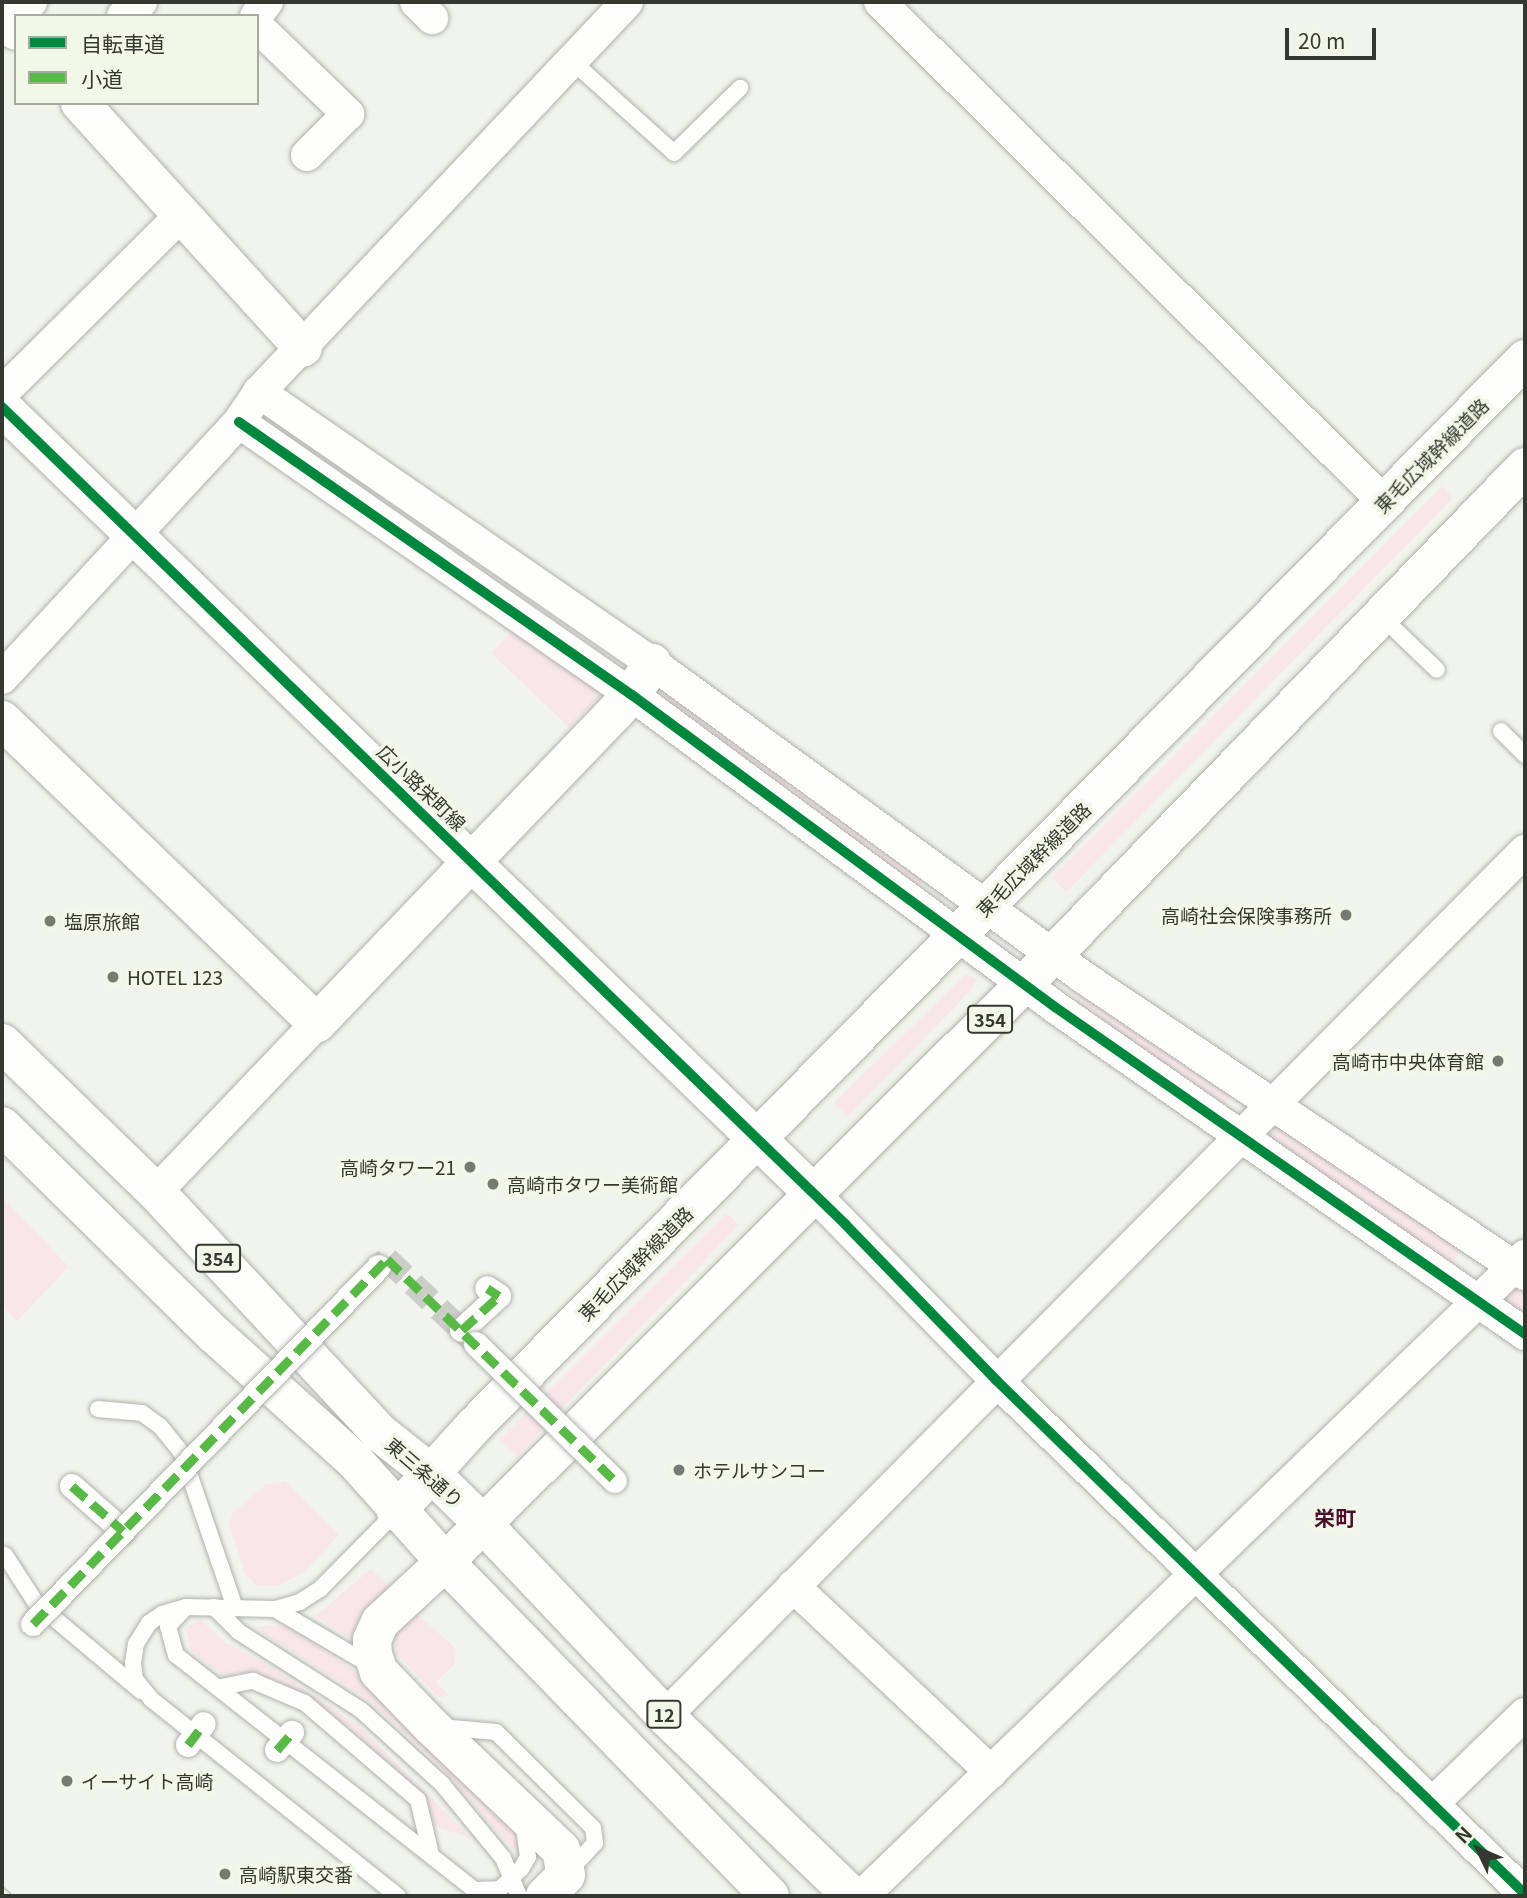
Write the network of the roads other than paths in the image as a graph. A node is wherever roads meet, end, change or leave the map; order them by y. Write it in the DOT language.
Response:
graph roads {
  1 [pos="141,2"];
  2 [pos="627,2"];
  3 [pos="886,4"];
  4 [pos="126,14"];
  5 [pos="259,28"];
  6 [pos="572,61"];
  7 [pos="740,88"];
  8 [pos="82,105"];
  9 [pos="307,155"];
  10 [pos="181,215"];
  11 [pos="303,348"];
  12 [pos="1525,359"];
  13 [pos="2,393"];
  14 [pos="259,393"];
  15 [pos="2,407"];
  16 [pos="239,422"];
  17 [pos="1525,467"];
  18 [pos="1384,502"];
  19 [pos="135,535"];
  20 [pos="1382,617"];
  21 [pos="652,663"];
  22 [pos="1437,670"];
  23 [pos="2,678"];
  24 [pos="632,695"];
  25 [pos="2,720"];
  26 [pos="1500,731"];
  27 [pos="1525,755"];
  28 [pos="1525,851"];
  29 [pos="473,861"];
  30 [pos="985,907"];
  31 [pos="958,934"];
  32 [pos="1053,956"];
  33 [pos="1025,984"];
  34 [pos="317,1023"];
  35 [pos="2,1043"];
  36 [pos="1269,1104"];
  37 [pos="2,1126"];
  38 [pos="1238,1135"];
  39 [pos="756,1139"];
  40 [pos="156,1192"];
  41 [pos="815,1195"];
  42 [pos="1522,1265"];
  43 [pos="379,1267"];
  44 [pos="487,1288"];
  45 [pos="1477,1302"];
  46 [pos="1525,1334"];
  47 [pos="996,1380"];
  48 [pos="98,1409"];
  49 [pos="432,1474"];
  50 [pos="615,1481"];
  51 [pos="72,1486"];
  52 [pos="397,1511"];
  53 [pos="483,1524"];
  54 [pos="123,1531"];
  55 [pos="5,1555"];
  56 [pos="445,1562"];
  57 [pos="1196,1575"];
  58 [pos="793,1586"];
  59 [pos="186,1607"];
  60 [pos="214,1607"];
  61 [pos="235,1608"];
  62 [pos="275,1609"];
  63 [pos="33,1624"];
  64 [pos="379,1671"];
  65 [pos="221,1687"];
  66 [pos="151,1699"];
  67 [pos="1525,1714"];
  68 [pos="665,1716"];
  69 [pos="431,1726"];
  70 [pos="991,1772"];
  71 [pos="1433,1803"];
  72 [pos="514,1806"];
  73 [pos="430,1850"];
  74 [pos="513,1876"];
  75 [pos="556,1886"];
  76 [pos="1524,1894"];
  77 [pos="398,1896"];
  78 [pos="519,1896"];
  79 [pos="770,1896"];
  80 [pos="852,1896"];
  81 [pos="862,1896"];
  1 -- 4 [label="street"];
  2 -- 6 [label="street"];
  3 -- 18 [label="street"];
  5 -- 9 [label="street"];
  6 -- 7 [label="lane"];
  6 -- 11 [label="street"];
  8 -- 10 [label="main road"];
  10 -- 11 [label="main road"];
  10 -- 13 [label="street"];
  11 -- 14 [label="street"];
  12 -- 18 [label="main road, 東毛広域幹線道路"];
  14 -- 16 [label="street"];
  14 -- 21 [label="street"];
  15 -- 19 [label="main road, 広小路栄町線"];
  16 -- 19 [label="street"];
  16 -- 24 [label="street"];
  17 -- 20 [label="main road, 354"];
  18 -- 30 [label="main road, 東毛広域幹線道路"];
  19 -- 23 [label="street"];
  19 -- 29 [label="main road, 広小路栄町線"];
  20 -- 22 [label="lane"];
  20 -- 32 [label="main road, 354"];
  21 -- 24 [label="main road"];
  21 -- 30 [label="street"];
  24 -- 29 [label="main road"];
  24 -- 31 [label="street"];
  25 -- 34 [label="main road"];
  26 -- 27 [label="lane"];
  28 -- 36 [label="street"];
  29 -- 34 [label="main road"];
  29 -- 39 [label="main road, 広小路栄町線"];
  30 -- 31 [label="main road, 東毛広域幹線道路"];
  30 -- 32 [label="street"];
  31 -- 33 [label="street"];
  31 -- 39 [label="main road, 東毛広域幹線道路"];
  32 -- 33 [label="main road, 354"];
  32 -- 36 [label="street"];
  33 -- 38 [label="street"];
  33 -- 41 [label="main road, 354"];
  34 -- 40 [label="street"];
  35 -- 40 [label="main road, 東三条通り / 354"];
  36 -- 38 [label="street"];
  36 -- 42 [label="street"];
  37 -- 52 [label="main road, 東三条通り"];
  38 -- 45 [label="street"];
  38 -- 47 [label="street"];
  39 -- 41 [label="main road, 広小路栄町線"];
  39 -- 49 [label="main road, 東毛広域幹線道路"];
  40 -- 49 [label="main road, 東三条通り / 354"];
  41 -- 47 [label="street"];
  41 -- 53 [label="main road, 354"];
  42 -- 45 [label="street"];
  43 -- 54 [label="street, bridge"];
  44 -- 50 [label="street, bridge"];
  45 -- 46 [label="street"];
  45 -- 57 [label="street"];
  47 -- 57 [label="street"];
  47 -- 58 [label="street"];
  48 -- 61 [label="lane"];
  49 -- 52 [label="main road, 東毛広域幹線道路"];
  49 -- 53 [label="main road, 東三条通り / 354"];
  51 -- 54 [label="street"];
  52 -- 56 [label="main road, 東三条通り"];
  52 -- 62 [label="lane"];
  53 -- 56 [label="main road, 354"];
  53 -- 68 [label="main road, 東三条通り / 12"];
  54 -- 63 [label="street, bridge"];
  55 -- 66 [label="lane"];
  56 -- 64 [label="main road"];
  56 -- 79 [label="main road, 東三条通り"];
  57 -- 70 [label="street"];
  57 -- 71 [label="street"];
  58 -- 68 [label="street"];
  58 -- 70 [label="street"];
  59 -- 60 [label="lane"];
  59 -- 65 [label="lane"];
  59 -- 66 [label="lane"];
  60 -- 61 [label="lane"];
  60 -- 74 [label="lane"];
  61 -- 62 [label="lane"];
  62 -- 64 [label="lane"];
  64 -- 69 [label="main road"];
  65 -- 73 [label="lane"];
  65 -- 73 [label="lane"];
  66 -- 77 [label="lane"];
  67 -- 71 [label="street"];
  68 -- 80 [label="main road, 東三条通り / 12"];
  69 -- 72 [label="main road"];
  69 -- 75 [label="lane"];
  70 -- 81 [label="street"];
  71 -- 76 [label="street"];
  72 -- 74 [label="lane"];
  72 -- 75 [label="main road"];
  73 -- 74 [label="lane"];
  74 -- 78 [label="lane"];
}
